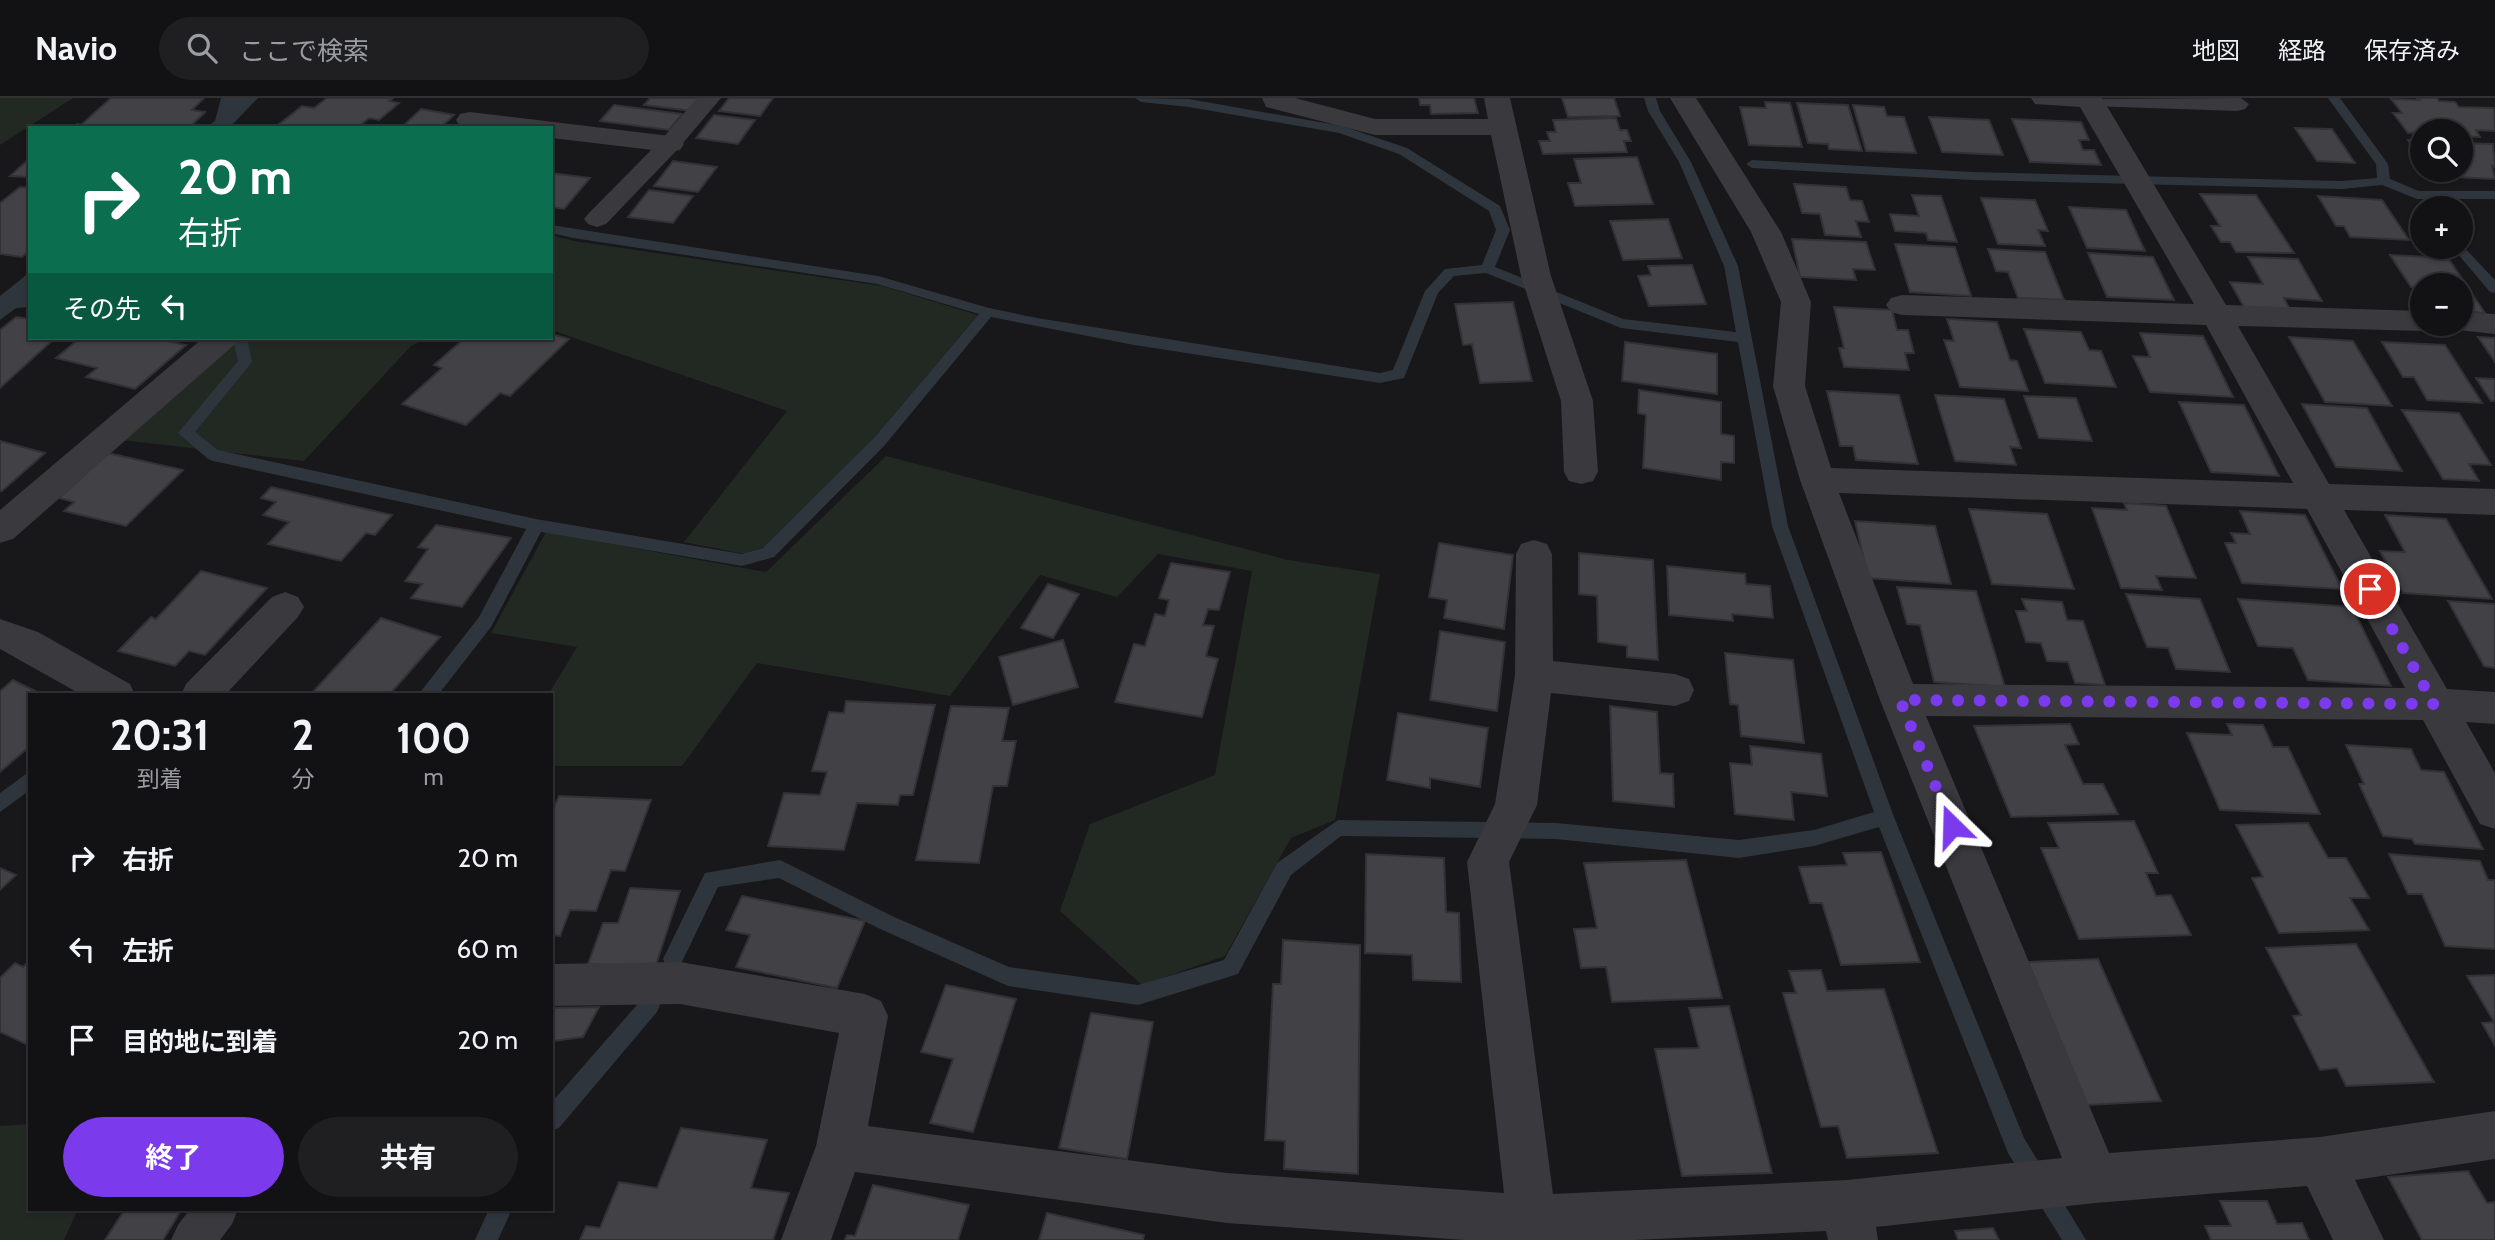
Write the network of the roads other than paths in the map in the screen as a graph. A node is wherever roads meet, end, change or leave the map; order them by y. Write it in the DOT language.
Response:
graph roads {
  1 [pos="495,98"];
  2 [pos="709,98"];
  3 [pos="1275,98"];
  4 [pos="1497,98"];
  5 [pos="1683,98"];
  6 [pos="2044,98"];
  7 [pos="2089,98"];
  8 [pos="2237,103"];
  9 [pos="466,124"];
  10 [pos="501,126"];
  11 [pos="1504,127"];
  12 [pos="553,130"];
  13 [pos="670,144"];
  14 [pos="597,219"];
  15 [pos="1902,305"];
  16 [pos="2215,313"];
  17 [pos="2410,321"];
  18 [pos="2473,323"];
  19 [pos="2495,324"];
  20 [pos="221,340"];
  21 [pos="1581,472"];
  22 [pos="1816,480"];
  23 [pos="2319,496"];
  24 [pos="2495,502"];
  25 [pos="3,525"];
  26 [pos="1534,554"];
  27 [pos="285,607"];
  28 [pos="0,634"];
  29 [pos="1534,675"];
  30 [pos="1675,690"];
  31 [pos="112,693"];
  32 [pos="202,693"];
  33 [pos="1900,700"];
  34 [pos="2434,704"];
  35 [pos="2495,708"];
  36 [pos="2495,811"];
  37 [pos="553,985"];
  38 [pos="2495,1135"];
  39 [pos="839,1146"];
  40 [pos="2320,1161"];
  41 [pos="2083,1180"];
  42 [pos="216,1211"];
  43 [pos="1532,1220"];
  44 [pos="1850,1222"];
  45 [pos="193,1240"];
  46 [pos="806,1240"];
  47 [pos="2359,1240"];
  1 -- 9 [label="street"];
  2 -- 13 [label="lane"];
  3 -- 11 [label="street"];
  4 -- 11 [label="street"];
  5 -- 22 [label="street"];
  6 -- 7 [label="street"];
  7 -- 8 [label="lane"];
  7 -- 16 [label="street"];
  9 -- 10 [label="street"];
  11 -- 21 [label="street"];
  12 -- 13 [label="street"];
  13 -- 14 [label="lane"];
  15 -- 16 [label="street"];
  16 -- 17 [label="street"];
  16 -- 23 [label="street"];
  18 -- 19 [label="street"];
  20 -- 25 [label="street"];
  22 -- 23 [label="street"];
  22 -- 33 [label="street"];
  23 -- 24 [label="street"];
  23 -- 34 [label="street"];
  26 -- 29 [label="street"];
  27 -- 32 [label="street"];
  28 -- 31 [label="street"];
  29 -- 30 [label="street"];
  29 -- 43 [label="street"];
  33 -- 34 [label="street"];
  33 -- 41 [label="street"];
  34 -- 35 [label="street"];
  34 -- 36 [label="street"];
  37 -- 39 [label="street"];
  38 -- 40 [label="street"];
  39 -- 43 [label="street"];
  39 -- 46 [label="street"];
  40 -- 41 [label="street"];
  40 -- 47 [label="street"];
  41 -- 44 [label="street"];
  42 -- 45 [label="lane"];
  43 -- 44 [label="street"];
}
